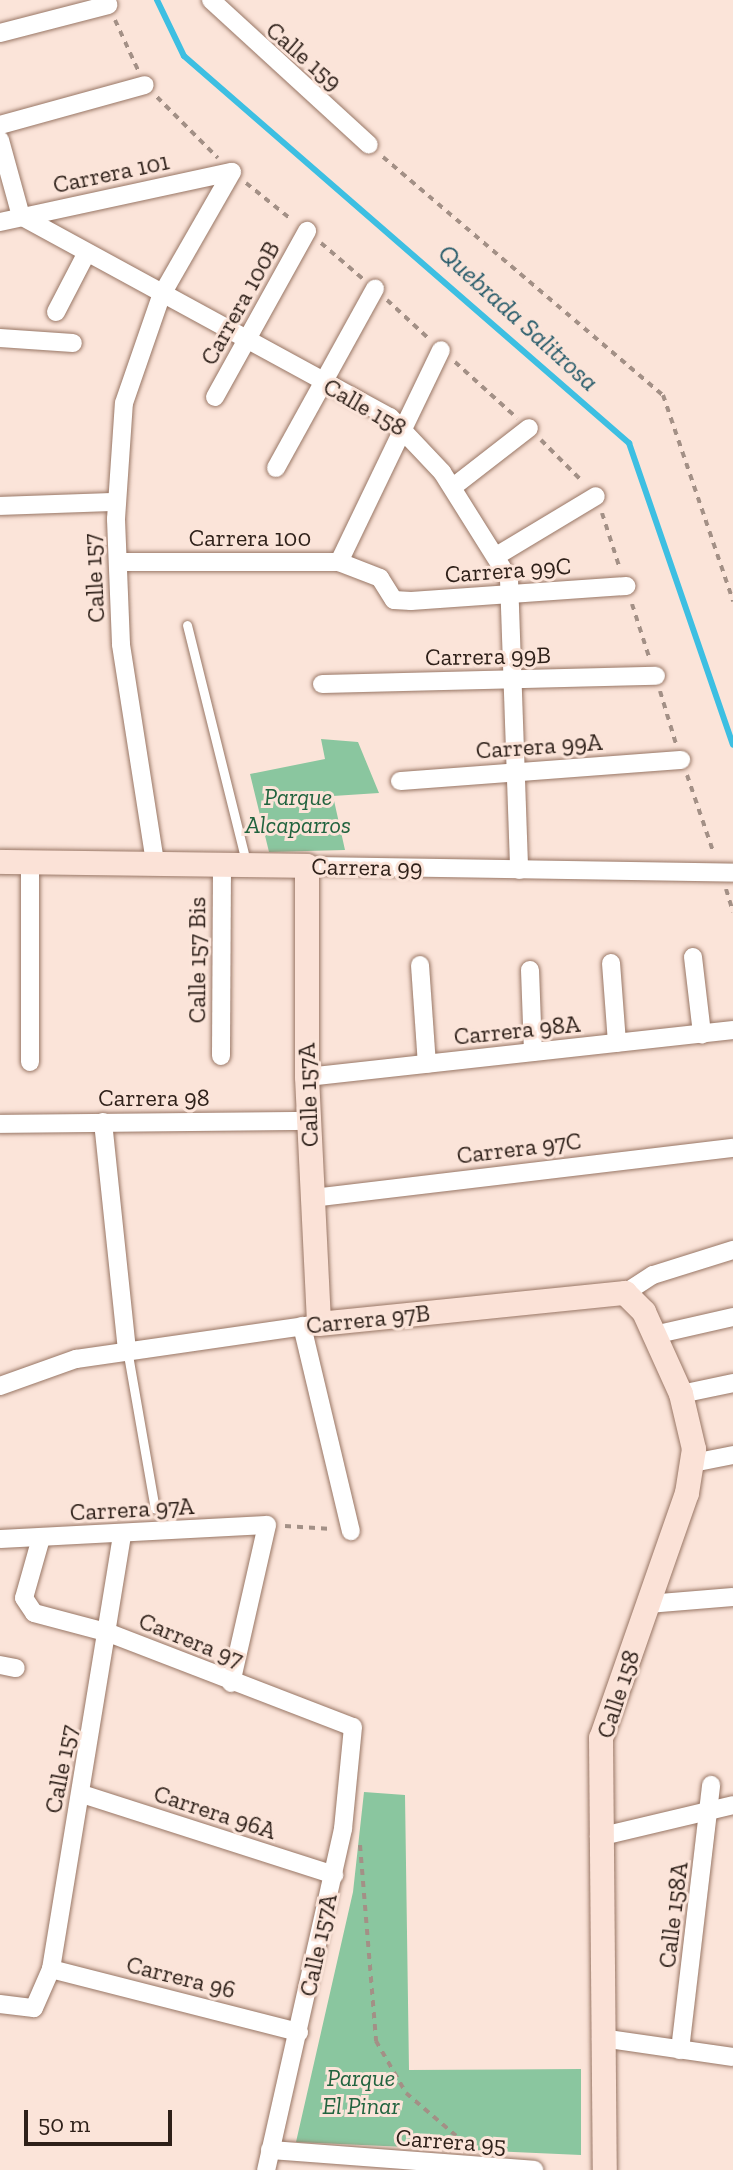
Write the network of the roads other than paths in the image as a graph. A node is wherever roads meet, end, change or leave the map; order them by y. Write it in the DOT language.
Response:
graph roads {
  1 [pos="211,0"];
  2 [pos="108,5"];
  3 [pos="0,33"];
  4 [pos="145,85"];
  5 [pos="0,125"];
  6 [pos="0,140"];
  7 [pos="369,145"];
  8 [pos="232,172"];
  9 [pos="21,216"];
  10 [pos="0,222"];
  11 [pos="307,231"];
  12 [pos="85,256"];
  13 [pos="375,289"];
  14 [pos="161,296"];
  15 [pos="56,312"];
  16 [pos="0,338"];
  17 [pos="246,342"];
  18 [pos="73,343"];
  19 [pos="441,350"];
  20 [pos="323,382"];
  21 [pos="215,397"];
  22 [pos="402,426"];
  23 [pos="529,428"];
  24 [pos="276,468"];
  25 [pos="453,487"];
  26 [pos="596,496"];
  27 [pos="117,502"];
  28 [pos="0,506"];
  29 [pos="498,555"];
  30 [pos="118,562"];
  31 [pos="339,562"];
  32 [pos="626,586"];
  33 [pos="510,595"];
  34 [pos="187,625"];
  35 [pos="656,676"];
  36 [pos="514,680"];
  37 [pos="322,684"];
  38 [pos="681,760"];
  39 [pos="518,770"];
  40 [pos="400,781"];
  41 [pos="0,862"];
  42 [pos="30,862"];
  43 [pos="155,862"];
  44 [pos="222,865"];
  45 [pos="246,866"];
  46 [pos="307,866"];
  47 [pos="519,870"];
  48 [pos="727,873"];
  49 [pos="693,957"];
  50 [pos="611,963"];
  51 [pos="420,965"];
  52 [pos="530,970"];
  53 [pos="733,1030"];
  54 [pos="702,1034"];
  55 [pos="617,1043"];
  56 [pos="533,1052"];
  57 [pos="221,1056"];
  58 [pos="30,1062"];
  59 [pos="427,1064"];
  60 [pos="307,1077"];
  61 [pos="309,1121"];
  62 [pos="103,1122"];
  63 [pos="0,1124"];
  64 [pos="733,1148"];
  65 [pos="312,1198"];
  66 [pos="733,1250"];
  67 [pos="625,1293"];
  68 [pos="733,1317"];
  69 [pos="310,1325"];
  70 [pos="654,1335"];
  71 [pos="127,1349"];
  72 [pos="733,1383"];
  73 [pos="0,1386"];
  74 [pos="681,1394"];
  75 [pos="733,1455"];
  76 [pos="693,1463"];
  77 [pos="155,1509"];
  78 [pos="351,1531"];
  79 [pos="122,1534"];
  80 [pos="41,1538"];
  81 [pos="0,1539"];
  82 [pos="733,1597"];
  83 [pos="648,1604"];
  84 [pos="109,1633"];
  85 [pos="231,1683"];
  86 [pos="347,1721"];
  87 [pos="711,1785"];
  88 [pos="82,1794"];
  89 [pos="733,1805"];
  90 [pos="710,1810"];
  91 [pos="599,1837"];
  92 [pos="334,1875"];
  93 [pos="51,1969"];
  94 [pos="0,2004"];
  95 [pos="299,2032"];
  96 [pos="601,2038"];
  97 [pos="680,2050"];
  98 [pos="731,2051"];
  99 [pos="270,2150"];
  100 [pos="475,2169"];
  101 [pos="266,2170"];
  102 [pos="534,2170"];
  103 [pos="605,2170"];
  1 -- 7 [label="street, Calle 159"];
  2 -- 3 [label="street"];
  4 -- 5 [label="street"];
  6 -- 9 [label="street"];
  8 -- 9 [label="street, Carrera 101"];
  8 -- 14 [label="street, Calle 157"];
  9 -- 10 [label="street, Carrera 101"];
  9 -- 12 [label="street, Calle 158"];
  11 -- 17 [label="street, Carrera 100B"];
  12 -- 14 [label="street, Calle 158"];
  12 -- 15 [label="street"];
  13 -- 20 [label="street"];
  14 -- 17 [label="street, Calle 158"];
  14 -- 27 [label="street, Calle 157"];
  16 -- 18 [label="street"];
  17 -- 20 [label="street, Calle 158"];
  17 -- 21 [label="street, Carrera 100B"];
  19 -- 22 [label="street, Carrera 100"];
  20 -- 22 [label="street, Calle 158"];
  20 -- 24 [label="street"];
  22 -- 25 [label="street, Calle 158"];
  22 -- 31 [label="street, Carrera 100"];
  23 -- 25 [label="street"];
  25 -- 29 [label="street, Calle 158"];
  26 -- 29 [label="street"];
  27 -- 28 [label="street"];
  27 -- 30 [label="street, Calle 157"];
  29 -- 33 [label="street, Calle 158"];
  30 -- 31 [label="street, Carrera 100"];
  30 -- 43 [label="street, Calle 157"];
  31 -- 33 [label="street, Carrera 99C"];
  32 -- 33 [label="street, Carrera 99C"];
  33 -- 36 [label="street, Calle 158"];
  34 -- 45 [label="lane"];
  35 -- 36 [label="street, Carrera 99B"];
  36 -- 37 [label="street, Carrera 99B"];
  36 -- 39 [label="street, Calle 158"];
  38 -- 39 [label="street, Carrera 99A"];
  39 -- 40 [label="street, Carrera 99A"];
  39 -- 47 [label="street, Calle 158"];
  41 -- 42 [label="street, Carrera 99"];
  42 -- 43 [label="street, Carrera 99"];
  42 -- 58 [label="street"];
  43 -- 44 [label="street, Carrera 99"];
  44 -- 45 [label="street, Carrera 99"];
  44 -- 57 [label="street, Calle 157 Bis"];
  45 -- 46 [label="street, Carrera 99"];
  46 -- 47 [label="street, Carrera 99"];
  46 -- 60 [label="street, Calle 157A"];
  47 -- 48 [label="street, Carrera 99"];
  49 -- 54 [label="street"];
  50 -- 55 [label="street"];
  51 -- 59 [label="street"];
  52 -- 56 [label="street"];
  53 -- 54 [label="street, Carrera 98A"];
  54 -- 55 [label="street, Carrera 98A"];
  55 -- 56 [label="street, Carrera 98A"];
  56 -- 59 [label="street, Carrera 98A"];
  59 -- 60 [label="street, Carrera 98A"];
  60 -- 61 [label="street, Calle 157A"];
  61 -- 62 [label="street, Carrera 98"];
  61 -- 65 [label="street, Calle 157A"];
  62 -- 63 [label="street, Carrera 98"];
  62 -- 71 [label="street"];
  64 -- 65 [label="street, Carrera 97C"];
  65 -- 69 [label="street, Calle 157A"];
  66 -- 67 [label="street, Carrera 97B"];
  67 -- 69 [label="street, Carrera 97B"];
  67 -- 70 [label="street, Calle 158"];
  68 -- 70 [label="street"];
  69 -- 71 [label="street, Carrera 97B"];
  69 -- 78 [label="street, Calle 157A"];
  70 -- 74 [label="street, Calle 158"];
  71 -- 73 [label="street, Carrera 97B"];
  71 -- 77 [label="lane"];
  72 -- 74 [label="street"];
  74 -- 76 [label="street, Calle 158"];
  75 -- 76 [label="street"];
  76 -- 83 [label="street, Calle 158"];
  79 -- 80 [label="street, Carrera 97A"];
  79 -- 84 [label="street, Calle 157"];
  79 -- 85 [label="street, Carrera 97A"];
  80 -- 81 [label="street, Carrera 97A"];
  80 -- 84 [label="street, Carrera 97"];
  82 -- 83 [label="street"];
  83 -- 91 [label="street, Calle 158"];
  84 -- 85 [label="street, Carrera 97"];
  84 -- 88 [label="street, Calle 157"];
  85 -- 86 [label="street, Carrera 97"];
  86 -- 92 [label="street, Calle 157A"];
  87 -- 90 [label="street, Calle 158A"];
  88 -- 92 [label="street, Carrera 96A"];
  88 -- 93 [label="street, Calle 157"];
  89 -- 90 [label="street"];
  90 -- 91 [label="street"];
  90 -- 97 [label="street, Calle 158A"];
  91 -- 96 [label="street, Calle 158"];
  92 -- 95 [label="street, Calle 157A"];
  93 -- 94 [label="street, Calle 157"];
  93 -- 95 [label="street, Carrera 96"];
  95 -- 99 [label="street, Calle 157A"];
  96 -- 97 [label="street"];
  96 -- 103 [label="street, Calle 158"];
  97 -- 98 [label="street"];
  99 -- 100 [label="street, Carrera 95"];
  99 -- 101 [label="street, Calle 157A"];
  100 -- 102 [label="street, Carrera 95"];
}
